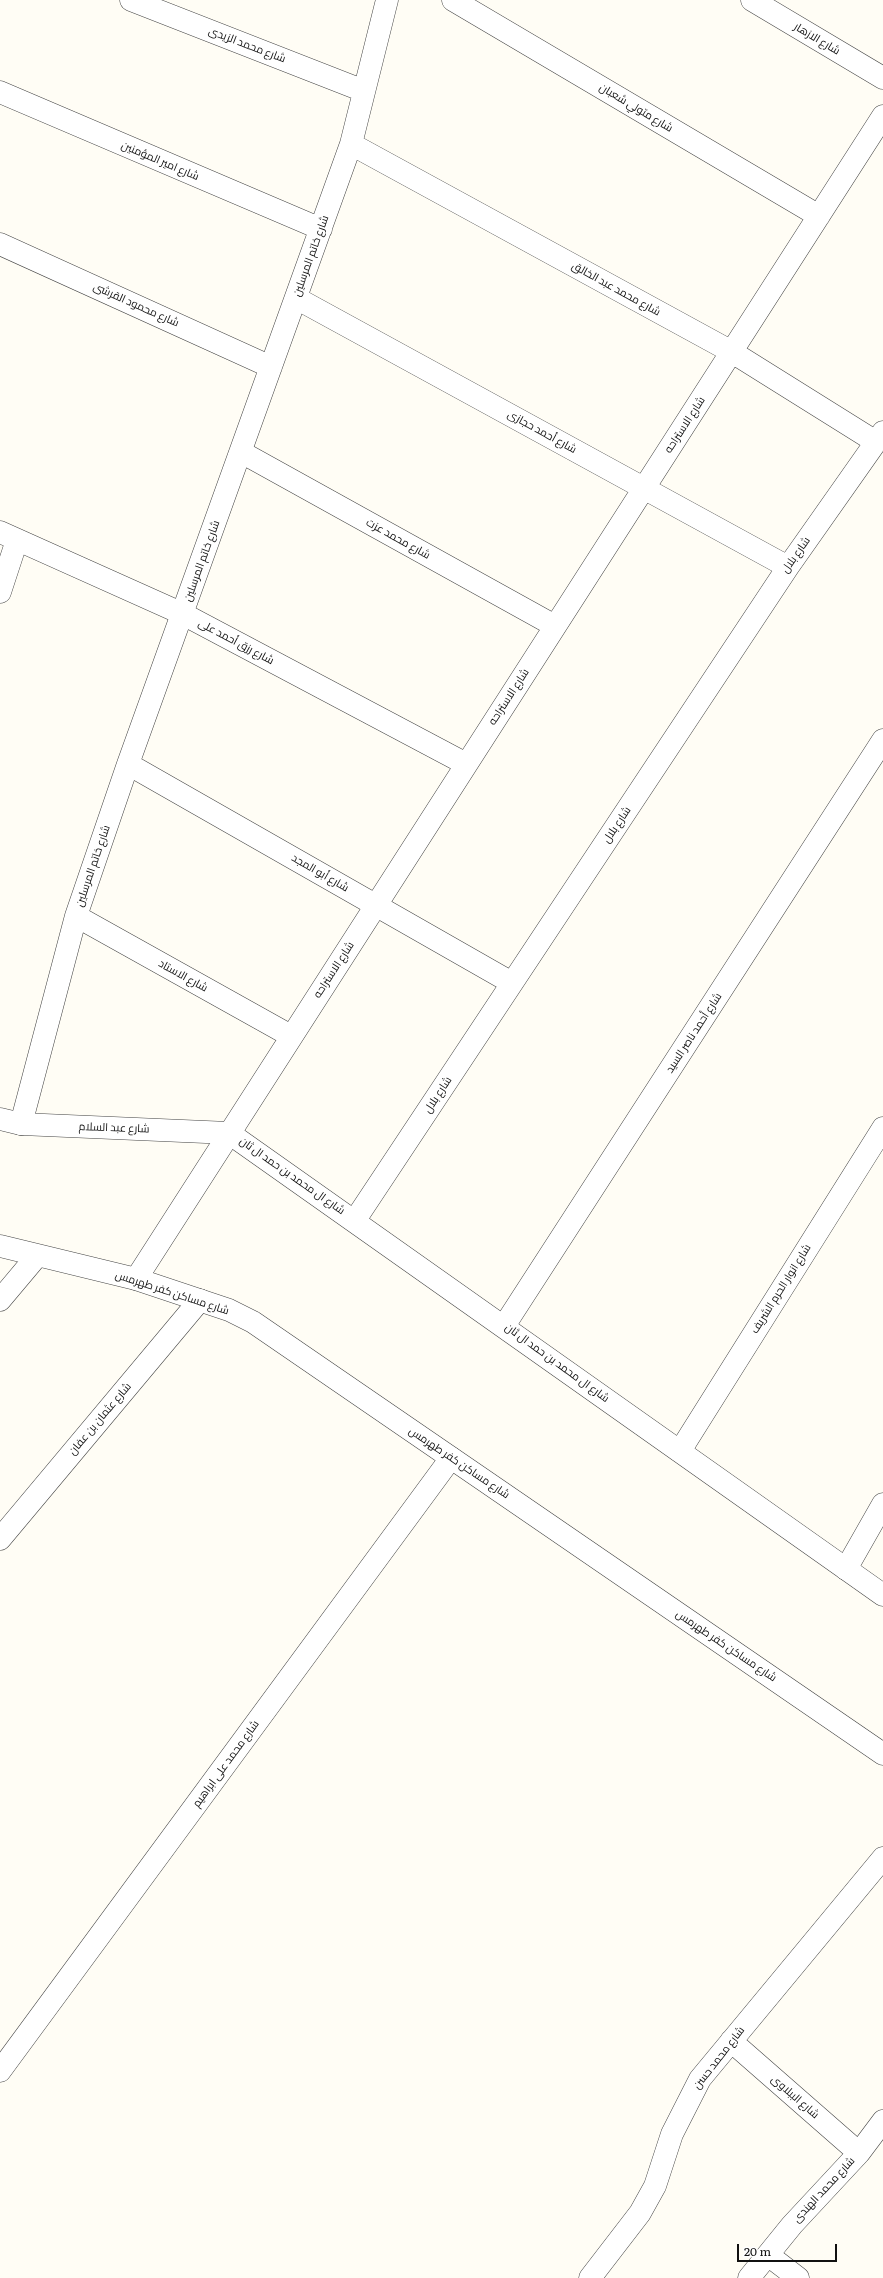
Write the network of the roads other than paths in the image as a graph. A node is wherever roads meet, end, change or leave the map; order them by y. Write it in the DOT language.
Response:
graph roads {
  1 [pos="131,0"];
  2 [pos="387,0"];
  3 [pos="453,0"];
  4 [pos="752,0"];
  5 [pos="883,78"];
  6 [pos="364,91"];
  7 [pos="0,92"];
  8 [pos="883,116"];
  9 [pos="351,144"];
  10 [pos="819,216"];
  11 [pos="321,230"];
  12 [pos="0,244"];
  13 [pos="296,298"];
  14 [pos="732,352"];
  15 [pos="271,367"];
  16 [pos="880,437"];
  17 [pos="241,452"];
  18 [pos="644,488"];
  19 [pos="9,536"];
  20 [pos="788,567"];
  21 [pos="0,592"];
  22 [pos="183,614"];
  23 [pos="555,626"];
  24 [pos="883,740"];
  25 [pos="128,764"];
  26 [pos="466,764"];
  27 [pos="376,904"];
  28 [pos="76,916"];
  29 [pos="512,982"];
  30 [pos="291,1036"];
  31 [pos="0,1119"];
  32 [pos="21,1124"];
  33 [pos="883,1128"];
  34 [pos="229,1133"];
  35 [pos="355,1220"];
  36 [pos="0,1246"];
  37 [pos="37,1256"];
  38 [pos="136,1279"];
  39 [pos="0,1300"];
  40 [pos="200,1300"];
  41 [pos="504,1326"];
  42 [pos="680,1451"];
  43 [pos="451,1458"];
  44 [pos="883,1504"];
  45 [pos="0,1539"];
  46 [pos="846,1569"];
  47 [pos="883,1595"];
  48 [pos="883,1754"];
  49 [pos="883,1858"];
  50 [pos="731,2042"];
  51 [pos="0,2071"];
  52 [pos="883,2121"];
  53 [pos="858,2153"];
  54 [pos="768,2255"];
  55 [pos="590,2278"];
  56 [pos="749,2278"];
  57 [pos="798,2278"];
  1 -- 6 [label="street, شارع محمد الزيدى"];
  2 -- 6 [label="street, شارع خاتم المرسلين"];
  3 -- 10 [label="street, شارع متولي شعبان"];
  4 -- 5 [label="street, شارع الازهار"];
  6 -- 9 [label="street, شارع خاتم المرسلين"];
  7 -- 11 [label="street, شارع امير المؤمنين"];
  8 -- 10 [label="street, شارع الاستراحه"];
  9 -- 11 [label="street, شارع خاتم المرسلين"];
  9 -- 14 [label="street, شارع محمد عبد الخالق"];
  10 -- 14 [label="street, شارع الاستراحه"];
  11 -- 13 [label="street, شارع خاتم المرسلين"];
  12 -- 15 [label="street, شارع محمود القرشى"];
  13 -- 15 [label="street, شارع خاتم المرسلين"];
  13 -- 18 [label="street, شارع أحمد حجازى"];
  14 -- 16 [label="street, شارع محمد عبد الخالق"];
  14 -- 18 [label="street, شارع الاستراحه"];
  15 -- 17 [label="street, شارع خاتم المرسلين"];
  16 -- 20 [label="street, شارع بلال"];
  17 -- 22 [label="street, شارع خاتم المرسلين"];
  17 -- 23 [label="street, شارع محمد عزت"];
  18 -- 20 [label="street, شارع أحمد حجازى"];
  18 -- 23 [label="street, شارع الاستراحه"];
  19 -- 21 [label="street"];
  19 -- 22 [label="street, شارع رزق أحمد على"];
  20 -- 29 [label="street, شارع بلال"];
  22 -- 25 [label="street, شارع خاتم المرسلين"];
  22 -- 26 [label="street, شارع رزق أحمد على"];
  23 -- 26 [label="street, شارع الاستراحه"];
  24 -- 41 [label="street, شارع أحمد ناصر السيد"];
  25 -- 27 [label="street, شارع أبو المجد"];
  25 -- 28 [label="street, شارع خاتم المرسلين"];
  26 -- 27 [label="street, شارع الاستراحه"];
  27 -- 29 [label="street, شارع أبو المجد"];
  27 -- 30 [label="street, شارع الاستراحه"];
  28 -- 30 [label="street, شارع الاستاد"];
  28 -- 32 [label="street, شارع خاتم المرسلين"];
  29 -- 35 [label="street, شارع بلال"];
  30 -- 34 [label="street, شارع الاستراحه"];
  31 -- 32 [label="street, شارع عبد السلام"];
  32 -- 34 [label="street, شارع عبد السلام"];
  33 -- 42 [label="street, شارع انوار الحرم الشريف"];
  34 -- 35 [label="street, شارع ال محمد بن حمد ال ثان"];
  34 -- 38 [label="street, شارع الاستراحه"];
  35 -- 41 [label="street, شارع ال محمد بن حمد ال ثان"];
  36 -- 37 [label="street, شارع مساكن كفر طهرمس"];
  37 -- 38 [label="street, شارع مساكن كفر طهرمس"];
  37 -- 39 [label="street"];
  38 -- 40 [label="street, شارع مساكن كفر طهرمس"];
  40 -- 43 [label="street, شارع مساكن كفر طهرمس"];
  40 -- 45 [label="street, شارع عثمان بن عفان"];
  41 -- 42 [label="street, شارع ال محمد بن حمد ال ثان"];
  42 -- 46 [label="street, شارع ال محمد بن حمد ال ثان"];
  43 -- 48 [label="street, شارع مساكن كفر طهرمس"];
  43 -- 51 [label="street, شارع محمد على ابراهيم"];
  44 -- 46 [label="street"];
  46 -- 47 [label="street, شارع ال محمد بن حمد ال ثان"];
  49 -- 50 [label="street, شارع محمد حسن"];
  50 -- 53 [label="street, شارع الببلاوى"];
  50 -- 55 [label="street, شارع محمد حسن"];
  52 -- 53 [label="street, شارع محمد الهندى"];
  53 -- 54 [label="street, شارع محمد الهندى"];
  54 -- 56 [label="street, شارع محمد الهندى"];
  54 -- 57 [label="street"];
}
